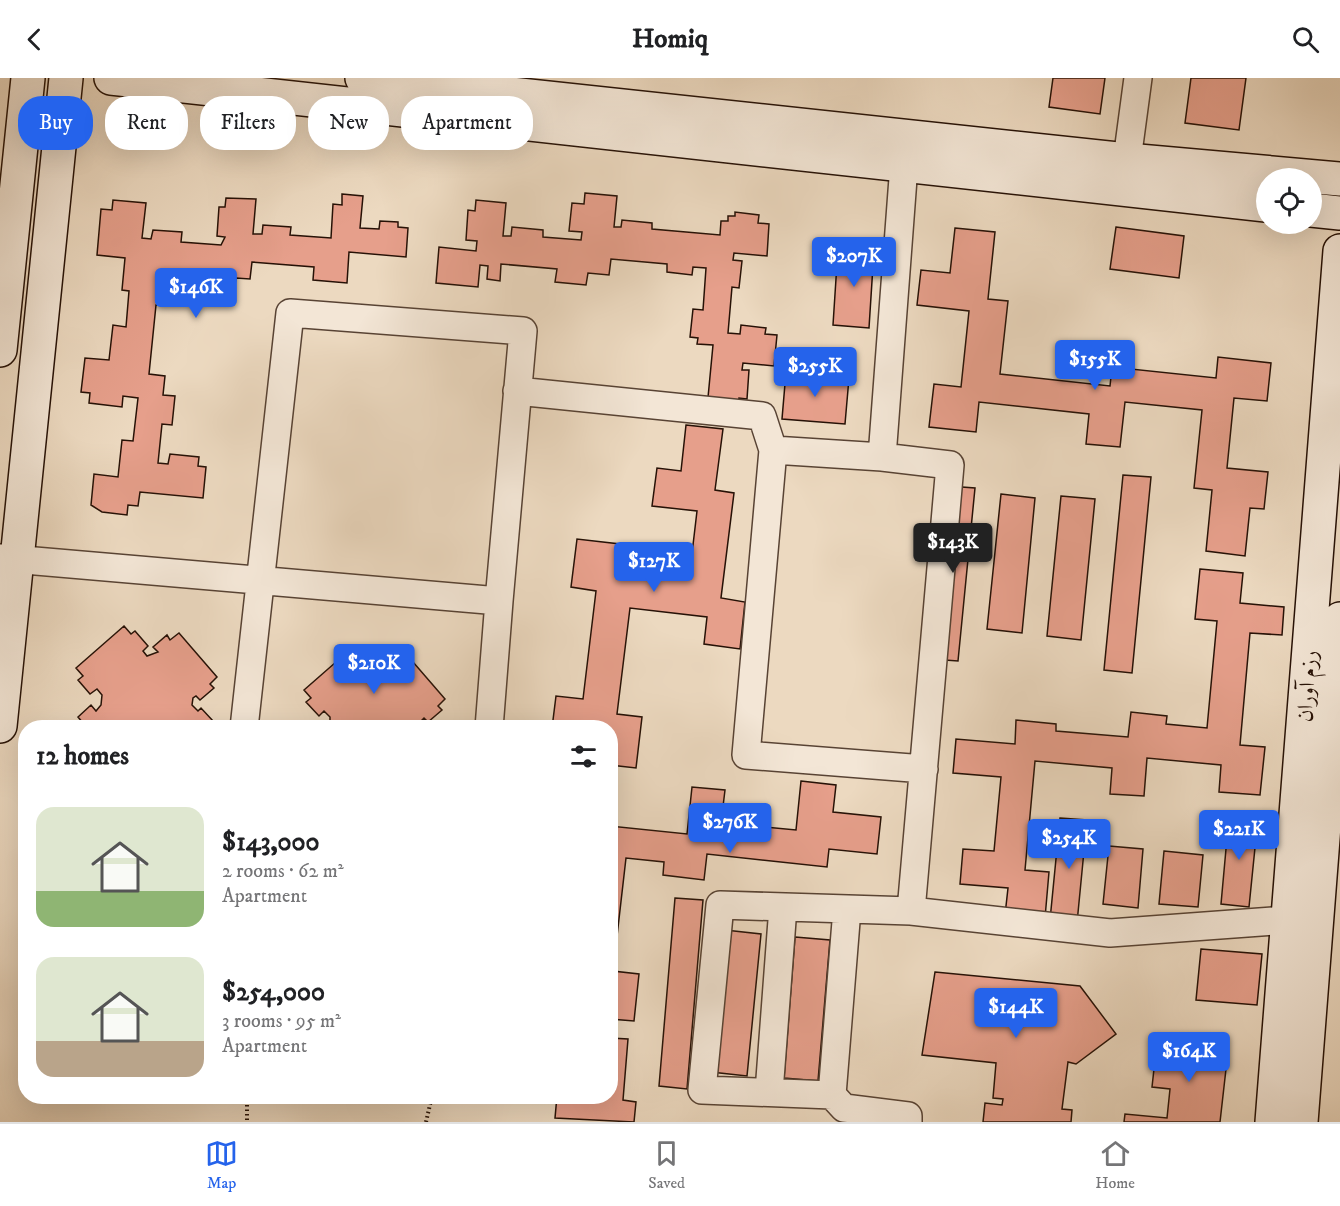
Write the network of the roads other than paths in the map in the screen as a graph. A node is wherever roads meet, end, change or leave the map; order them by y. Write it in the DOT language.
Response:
graph roads {
  1 [pos="28,78"];
  2 [pos="66,78"];
  3 [pos="111,78"];
  4 [pos="362,78"];
  5 [pos="1138,78"];
  6 [pos="1127,160"];
  7 [pos="904,165"];
  8 [pos="1340,179"];
  9 [pos="1256,204"];
  10 [pos="1322,211"];
  11 [pos="1340,213"];
  12 [pos="1340,251"];
  13 [pos="0,350"];
  14 [pos="518,391"];
  15 [pos="773,450"];
  16 [pos="882,457"];
  17 [pos="8,559"];
  18 [pos="258,580"];
  19 [pos="499,601"];
  20 [pos="1340,620"];
  21 [pos="245,720"];
  22 [pos="490,720"];
  23 [pos="0,726"];
  24 [pos="924,769"];
  25 [pos="783,908"];
  26 [pos="847,909"];
  27 [pos="911,911"];
  28 [pos="1287,920"];
  29 [pos="769,1092"];
  30 [pos="832,1095"];
  31 [pos="908,1122"];
  32 [pos="1272,1122"];
  33 [pos="1301,1122"];
  1 -- 13 [label="street"];
  2 -- 17 [label="street"];
  3 -- 7 [label="street"];
  4 -- 6 [label="street"];
  5 -- 6 [label="street"];
  6 -- 8 [label="street"];
  7 -- 9 [label="street"];
  7 -- 16 [label="street"];
  10 -- 11 [label="street"];
  12 -- 28 [label="street, رزم آوران"];
  14 -- 15 [label="street"];
  14 -- 18 [label="street"];
  14 -- 19 [label="street"];
  15 -- 16 [label="street"];
  15 -- 24 [label="street"];
  16 -- 24 [label="street"];
  17 -- 18 [label="street"];
  17 -- 23 [label="street"];
  18 -- 19 [label="street"];
  18 -- 21 [label="street"];
  19 -- 22 [label="street"];
  20 -- 33 [label="street, رزم آوران"];
  24 -- 27 [label="street"];
  25 -- 26 [label="street"];
  25 -- 29 [label="street"];
  25 -- 29 [label="street"];
  26 -- 27 [label="street"];
  26 -- 30 [label="street"];
  27 -- 28 [label="street"];
  28 -- 32 [label="street, رزم آوران"];
  29 -- 30 [label="street"];
  30 -- 31 [label="street"];
}
